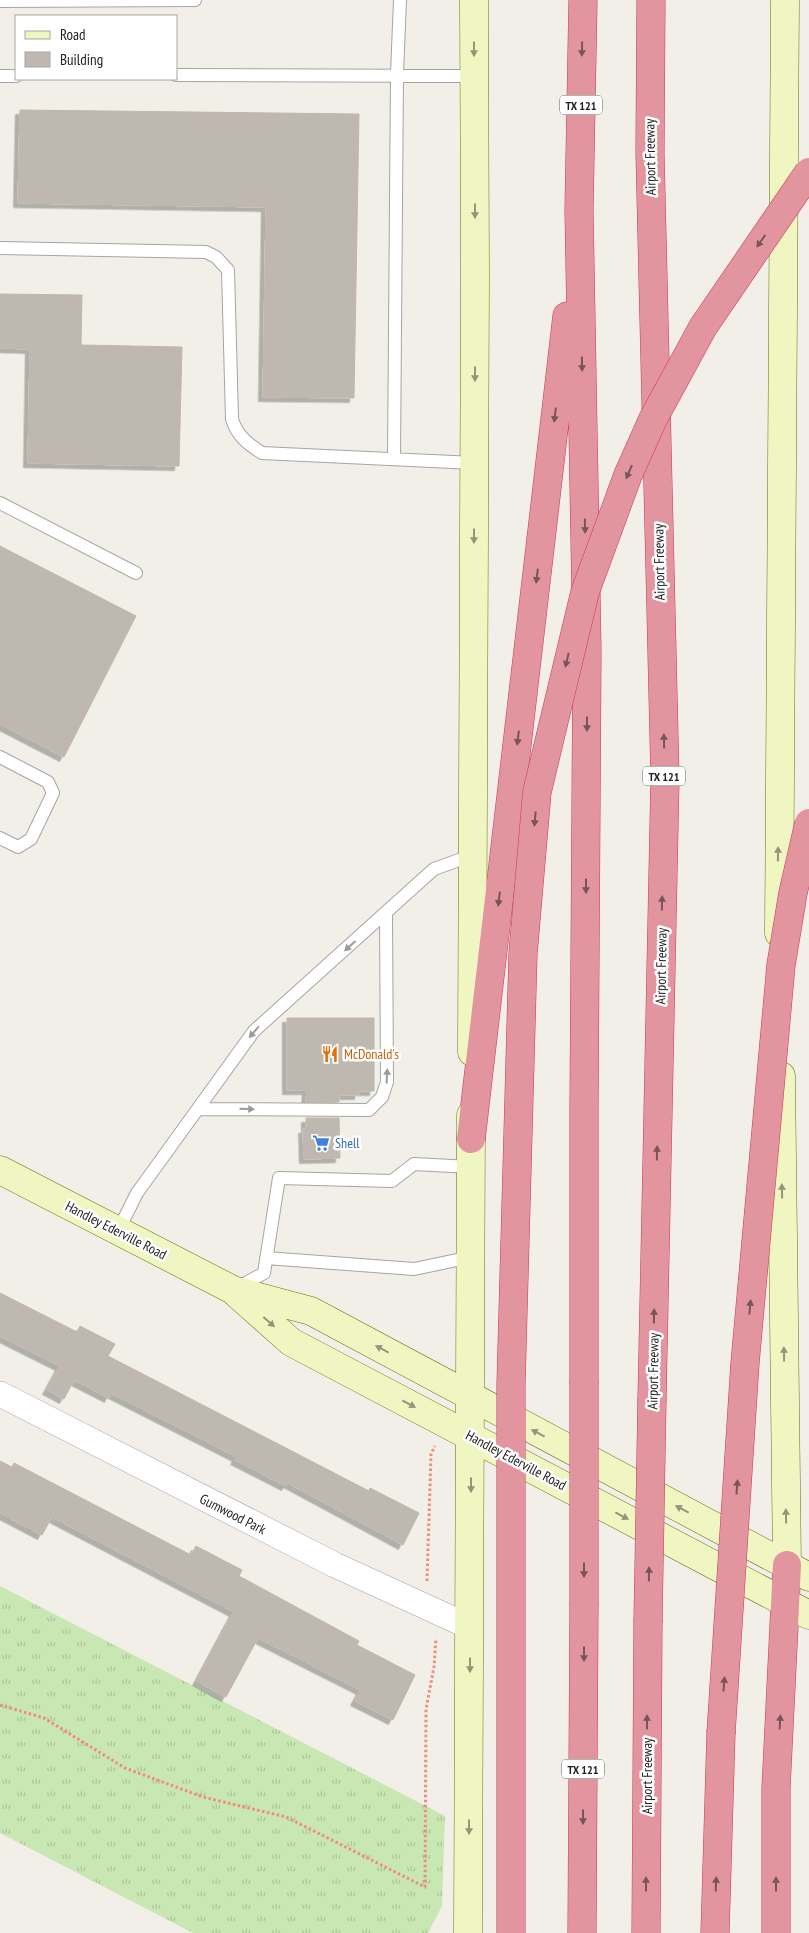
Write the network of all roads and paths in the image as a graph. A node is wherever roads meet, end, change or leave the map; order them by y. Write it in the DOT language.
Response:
graph roads {
  1 [pos="195,0"];
  2 [pos="400,0"];
  3 [pos="474,0"];
  4 [pos="583,0"];
  5 [pos="651,0"];
  6 [pos="669,0"];
  7 [pos="785,0"];
  8 [pos="0,1"];
  9 [pos="397,74"];
  10 [pos="178,75"];
  11 [pos="0,76"];
  12 [pos="15,76"];
  13 [pos="474,76"];
  14 [pos="650,153"];
  15 [pos="809,172"];
  16 [pos="579,210"];
  17 [pos="0,248"];
  18 [pos="394,459"];
  19 [pos="474,462"];
  20 [pos="0,503"];
  21 [pos="136,572"];
  22 [pos="0,757"];
  23 [pos="809,823"];
  24 [pos="0,838"];
  25 [pos="472,856"];
  26 [pos="386,913"];
  27 [pos="198,1109"];
  28 [pos="471,1138"];
  29 [pos="471,1167"];
  30 [pos="0,1170"];
  31 [pos="118,1231"];
  32 [pos="471,1257"];
  33 [pos="266,1258"];
  34 [pos="233,1290"];
  35 [pos="0,1394"];
  36 [pos="471,1398"];
  37 [pos="441,1421"];
  38 [pos="471,1436"];
  39 [pos="798,1571"];
  40 [pos="429,1609"];
  41 [pos="797,1609"];
  42 [pos="470,1627"];
  43 [pos="0,1705"];
  44 [pos="468,1933"];
  45 [pos="511,1933"];
  46 [pos="582,1933"];
  47 [pos="646,1933"];
  48 [pos="714,1933"];
  49 [pos="776,1933"];
  1 -- 8 [label="lane"];
  2 -- 9 [label="lane"];
  3 -- 13 [label="main road, one-way"];
  4 -- 16 [label="highway, TX 121, one-way"];
  5 -- 14 [label="highway, Airport Freeway / TX 121"];
  6 -- 14 [label="highway"];
  39 -- 7 [label="main road, one-way"];
  9 -- 10 [label="lane"];
  9 -- 13 [label="lane"];
  9 -- 18 [label="lane"];
  11 -- 12 [label="lane"];
  13 -- 19 [label="main road, one-way"];
  47 -- 14 [label="highway, Airport Freeway / TX 121, one-way, bridge"];
  15 -- 45 [label="highway, one-way, bridge"];
  16 -- 28 [label="highway, one-way"];
  16 -- 46 [label="highway, TX 121, one-way, bridge"];
  17 -- 18 [label="lane"];
  18 -- 19 [label="lane"];
  19 -- 25 [label="main road, one-way"];
  20 -- 21 [label="lane"];
  22 -- 24 [label="lane"];
  48 -- 23 [label="highway, one-way, bridge"];
  25 -- 26 [label="lane"];
  25 -- 28 [label="main road"];
  26 -- 27 [label="lane, one-way"];
  27 -- 26 [label="lane, one-way"];
  27 -- 31 [label="lane"];
  28 -- 29 [label="main road"];
  29 -- 32 [label="main road"];
  29 -- 33 [label="lane"];
  30 -- 31 [label="main road, Handley Ederville Road"];
  31 -- 34 [label="main road, Handley Ederville Road"];
  32 -- 33 [label="lane"];
  32 -- 36 [label="main road"];
  33 -- 34 [label="lane"];
  36 -- 34 [label="main road, Handley Ederville Road, one-way"];
  34 -- 37 [label="main road, Handley Ederville Road, one-way"];
  35 -- 40 [label="street, Gumwood Park"];
  36 -- 38 [label="main road"];
  39 -- 36 [label="main road, Handley Ederville Road, one-way"];
  37 -- 38 [label="main road, Handley Ederville Road"];
  37 -- 40 [label="path"];
  38 -- 41 [label="main road, Handley Ederville Road, one-way"];
  38 -- 42 [label="main road, one-way"];
  39 -- 41 [label="highway"];
  40 -- 42 [label="street, Gumwood Park"];
  40 -- 43 [label="path"];
  49 -- 41 [label="highway, one-way"];
  42 -- 44 [label="main road, one-way"];
}
